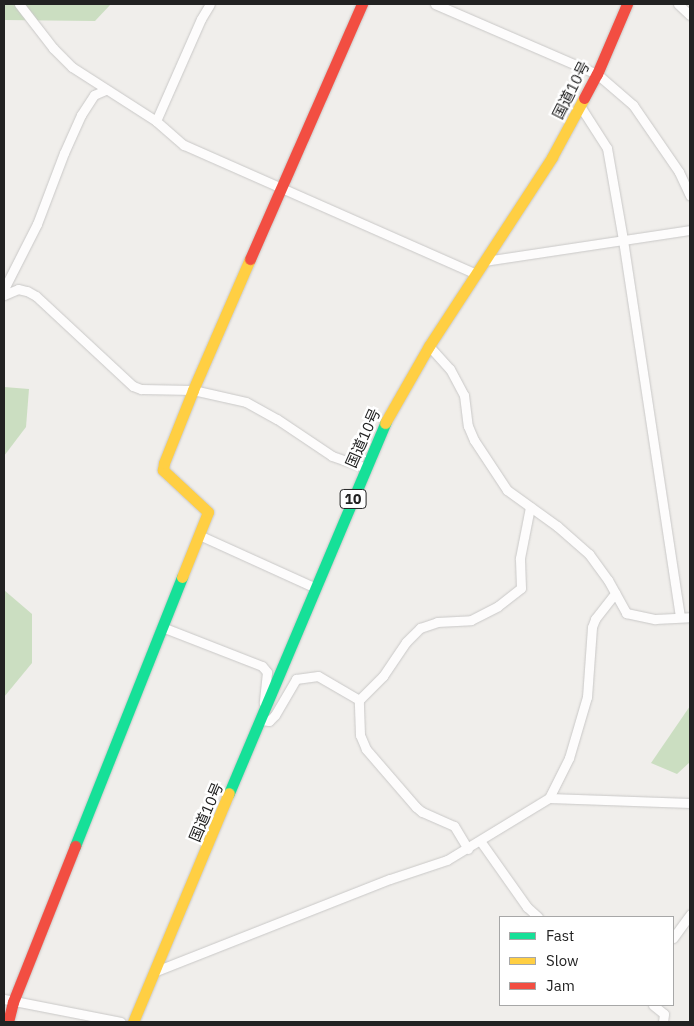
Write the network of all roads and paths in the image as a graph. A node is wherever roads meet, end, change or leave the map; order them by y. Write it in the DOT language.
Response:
graph roads {
  1 [pos="19,4"];
  2 [pos="210,4"];
  3 [pos="362,4"];
  4 [pos="435,4"];
  5 [pos="627,4"];
  6 [pos="678,4"];
  7 [pos="690,15"];
  8 [pos="597,74"];
  9 [pos="105,90"];
  10 [pos="580,106"];
  11 [pos="156,121"];
  12 [pos="281,188"];
  13 [pos="690,196"];
  14 [pos="690,230"];
  15 [pos="623,240"];
  16 [pos="485,261"];
  17 [pos="476,274"];
  18 [pos="4,289"];
  19 [pos="4,295"];
  20 [pos="430,346"];
  21 [pos="193,390"];
  22 [pos="366,468"];
  23 [pos="530,507"];
  24 [pos="199,535"];
  25 [pos="316,588"];
  26 [pos="615,593"];
  27 [pos="680,617"];
  28 [pos="690,617"];
  29 [pos="162,627"];
  30 [pos="359,700"];
  31 [pos="266,708"];
  32 [pos="261,720"];
  33 [pos="549,798"];
  34 [pos="690,803"];
  35 [pos="481,842"];
  36 [pos="468,850"];
  37 [pos="690,915"];
  38 [pos="537,916"];
  39 [pos="674,937"];
  40 [pos="156,971"];
  41 [pos="8,1001"];
  42 [pos="654,1006"];
  43 [pos="8,1022"];
  44 [pos="120,1022"];
  45 [pos="133,1022"];
  46 [pos="663,1022"];
  1 -- 9 [label="street"];
  2 -- 11 [label="street"];
  3 -- 12 [label="main road"];
  4 -- 8 [label="street"];
  5 -- 8 [label="main road, 国道10号 / 10"];
  6 -- 7 [label="street"];
  8 -- 10 [label="main road, 国道10号 / 10"];
  8 -- 13 [label="street"];
  9 -- 11 [label="street"];
  9 -- 18 [label="street"];
  10 -- 15 [label="street"];
  10 -- 16 [label="main road, 国道10号 / 10"];
  11 -- 12 [label="street"];
  12 -- 17 [label="street"];
  12 -- 21 [label="main road"];
  14 -- 15 [label="street"];
  15 -- 16 [label="street"];
  15 -- 27 [label="street"];
  16 -- 17 [label="main road, 国道10号 / 10"];
  17 -- 20 [label="main road, 国道10号 / 10"];
  19 -- 21 [label="street"];
  20 -- 22 [label="main road, 国道10号 / 10"];
  20 -- 23 [label="street"];
  21 -- 22 [label="street"];
  21 -- 24 [label="main road"];
  22 -- 25 [label="main road, 国道10号 / 10"];
  23 -- 26 [label="street"];
  23 -- 30 [label="street"];
  24 -- 25 [label="street"];
  24 -- 29 [label="main road"];
  25 -- 31 [label="main road, 国道10号 / 10"];
  26 -- 27 [label="street"];
  26 -- 33 [label="street"];
  27 -- 28 [label="street"];
  29 -- 31 [label="street"];
  29 -- 41 [label="main road"];
  30 -- 32 [label="street"];
  30 -- 36 [label="street"];
  31 -- 32 [label="main road, 国道10号 / 10"];
  32 -- 40 [label="main road, 国道10号 / 10"];
  33 -- 34 [label="street"];
  33 -- 35 [label="street"];
  35 -- 36 [label="street"];
  35 -- 38 [label="street"];
  36 -- 40 [label="street"];
  37 -- 39 [label="street"];
  40 -- 45 [label="main road, 国道10号 / 10"];
  41 -- 43 [label="main road"];
  41 -- 44 [label="street"];
  42 -- 46 [label="street"];
}
